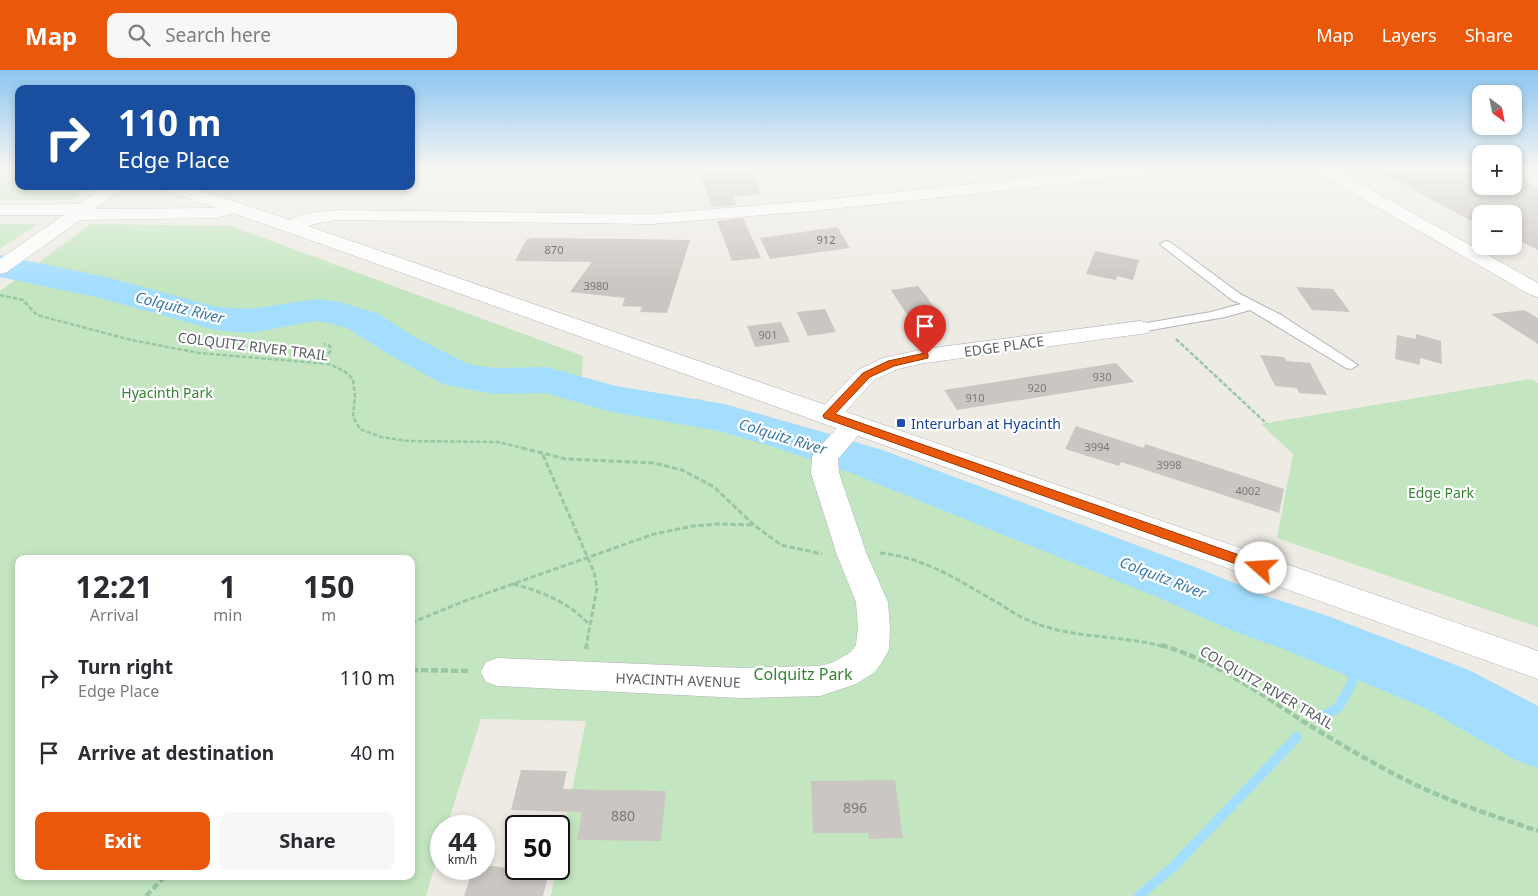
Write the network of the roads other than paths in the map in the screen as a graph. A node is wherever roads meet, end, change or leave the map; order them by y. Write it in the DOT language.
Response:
graph roads {
  1 [pos="86,208"];
  2 [pos="233,208"];
  3 [pos="237,208"];
  4 [pos="788,208"];
  5 [pos="1390,208"];
  6 [pos="0,210"];
  7 [pos="80,212"];
  8 [pos="292,227"];
  9 [pos="1166,244"];
  10 [pos="3,266"];
  11 [pos="1538,269"];
  12 [pos="1507,274"];
  13 [pos="1538,291"];
  14 [pos="1251,305"];
  15 [pos="1140,328"];
  16 [pos="1351,366"];
  17 [pos="828,415"];
  18 [pos="854,425"];
  19 [pos="1538,665"];
  20 [pos="498,672"];
  1 -- 7 [label="street"];
  2 -- 7 [label="street"];
  3 -- 8 [label="street"];
  4 -- 8 [label="street"];
  5 -- 12 [label="street"];
  6 -- 7 [label="street"];
  7 -- 10 [label="street"];
  8 -- 17 [label="street"];
  9 -- 14 [label="lane"];
  11 -- 12 [label="street"];
  12 -- 13 [label="street"];
  14 -- 15 [label="lane"];
  14 -- 16 [label="lane"];
  15 -- 17 [label="street, EDGE PLACE"];
  17 -- 18 [label="street"];
  18 -- 19 [label="street"];
  18 -- 20 [label="street, HYACINTH AVENUE"];
}
